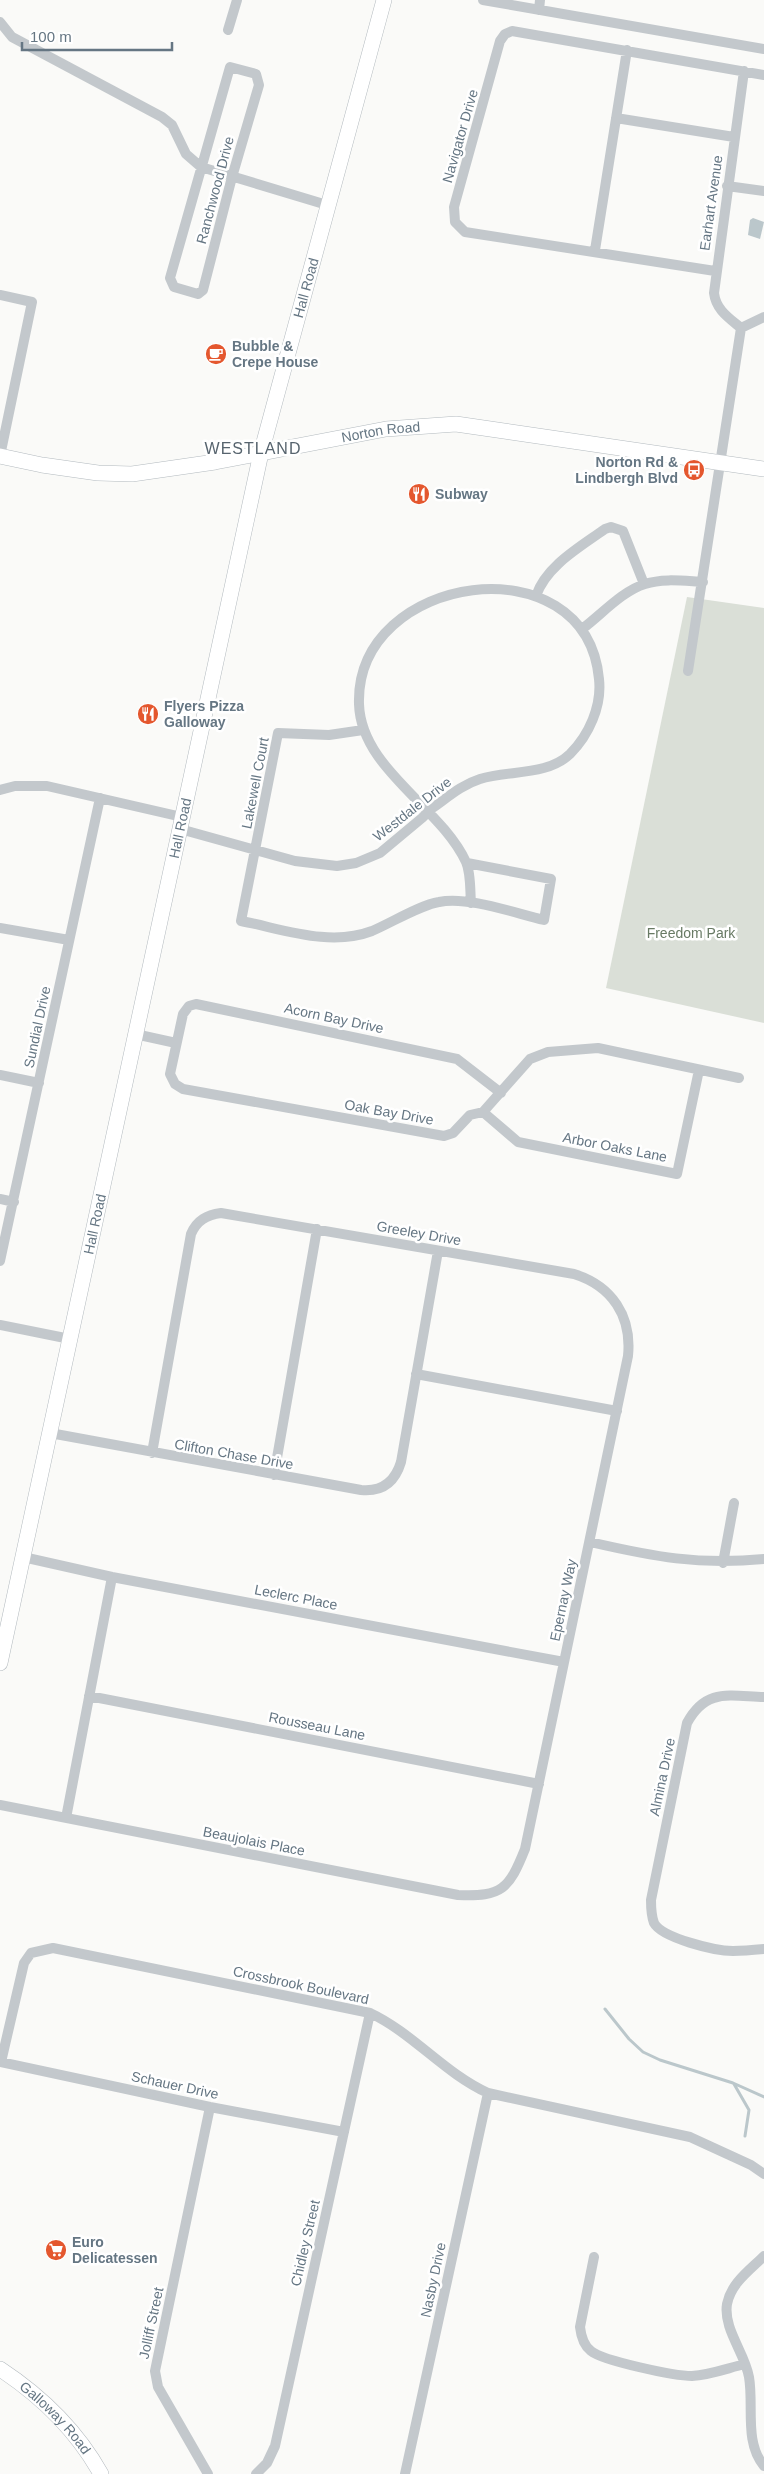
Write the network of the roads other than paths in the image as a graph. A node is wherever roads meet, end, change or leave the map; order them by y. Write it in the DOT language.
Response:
graph roads {
  1 [pos="237,0"];
  2 [pos="384,0"];
  3 [pos="483,0"];
  4 [pos="540,5"];
  5 [pos="0,22"];
  6 [pos="228,30"];
  7 [pos="764,49"];
  8 [pos="626,50"];
  9 [pos="744,71"];
  10 [pos="764,75"];
  11 [pos="616,118"];
  12 [pos="734,137"];
  13 [pos="202,168"];
  14 [pos="232,177"];
  15 [pos="727,186"];
  16 [pos="764,191"];
  17 [pos="327,205"];
  18 [pos="595,250"];
  19 [pos="715,270"];
  20 [pos="0,295"];
  21 [pos="764,318"];
  22 [pos="741,328"];
  23 [pos="261,453"];
  24 [pos="0,456"];
  25 [pos="721,462"];
  26 [pos="764,468"];
  27 [pos="703,582"];
  28 [pos="644,584"];
  29 [pos="536,596"];
  30 [pos="582,629"];
  31 [pos="688,671"];
  32 [pos="363,730"];
  33 [pos="0,790"];
  34 [pos="100,798"];
  35 [pos="428,812"];
  36 [pos="181,823"];
  37 [pos="255,849"];
  38 [pos="467,863"];
  39 [pos="471,903"];
  40 [pos="0,928"];
  41 [pos="69,940"];
  42 [pos="135,1034"];
  43 [pos="176,1042"];
  44 [pos="699,1070"];
  45 [pos="0,1075"];
  46 [pos="740,1078"];
  47 [pos="39,1083"];
  48 [pos="501,1094"];
  49 [pos="483,1112"];
  50 [pos="0,1199"];
  51 [pos="14,1202"];
  52 [pos="317,1229"];
  53 [pos="438,1251"];
  54 [pos="0,1261"];
  55 [pos="622,1310"];
  56 [pos="0,1324"];
  57 [pos="70,1339"];
  58 [pos="416,1374"];
  59 [pos="617,1411"];
  60 [pos="50,1433"];
  61 [pos="152,1453"];
  62 [pos="274,1475"];
  63 [pos="734,1502"];
  64 [pos="590,1542"];
  65 [pos="23,1557"];
  66 [pos="764,1559"];
  67 [pos="723,1563"];
  68 [pos="112,1577"];
  69 [pos="564,1662"];
  70 [pos="0,1663"];
  71 [pos="89,1696"];
  72 [pos="764,1697"];
  73 [pos="539,1784"];
  74 [pos="0,1805"];
  75 [pos="66,1818"];
  76 [pos="502,1890"];
  77 [pos="764,1949"];
  78 [pos="370,2012"];
  79 [pos="0,2062"];
  80 [pos="488,2092"];
  81 [pos="210,2107"];
  82 [pos="344,2132"];
  83 [pos="764,2174"];
  84 [pos="594,2256"];
  85 [pos="764,2256"];
  86 [pos="745,2364"];
  87 [pos="0,2369"];
  88 [pos="764,2466"];
  89 [pos="101,2474"];
  90 [pos="208,2474"];
  91 [pos="256,2474"];
  92 [pos="405,2474"];
  1 -- 6 [label="street"];
  2 -- 17 [label="street, Hall Road"];
  3 -- 4 [label="street"];
  4 -- 7 [label="street"];
  5 -- 13 [label="street"];
  8 -- 9 [label="street, Navigator Drive"];
  8 -- 11 [label="street"];
  8 -- 18 [label="street, Navigator Drive"];
  9 -- 10 [label="street, Navigator Drive"];
  9 -- 12 [label="street, Earhart Avenue"];
  11 -- 12 [label="street"];
  11 -- 18 [label="street"];
  12 -- 15 [label="street, Earhart Avenue"];
  13 -- 14 [label="street"];
  13 -- 14 [label="street, Ranchwood Drive"];
  13 -- 14 [label="street, Ranchwood Drive"];
  14 -- 17 [label="street"];
  15 -- 16 [label="street"];
  15 -- 19 [label="street, Earhart Avenue"];
  17 -- 23 [label="street, Hall Road"];
  18 -- 19 [label="street, Navigator Drive"];
  19 -- 22 [label="street, Earhart Avenue"];
  20 -- 24 [label="street"];
  21 -- 22 [label="street"];
  22 -- 25 [label="street"];
  23 -- 24 [label="street, Norton Road"];
  23 -- 25 [label="street, Norton Road"];
  23 -- 36 [label="street, Hall Road"];
  25 -- 26 [label="street, Norton Road"];
  25 -- 27 [label="street"];
  27 -- 28 [label="street"];
  27 -- 31 [label="street"];
  28 -- 29 [label="street"];
  28 -- 30 [label="street"];
  29 -- 30 [label="street"];
  29 -- 32 [label="street"];
  30 -- 35 [label="street, Westdale Drive"];
  32 -- 35 [label="street"];
  32 -- 37 [label="street, Lakewell Court"];
  33 -- 34 [label="street, Westdale Drive"];
  34 -- 36 [label="street, Westdale Drive"];
  34 -- 41 [label="street, Sundial Drive"];
  35 -- 37 [label="street, Westdale Drive"];
  35 -- 38 [label="street"];
  36 -- 37 [label="street, Westdale Drive"];
  36 -- 42 [label="street, Hall Road"];
  37 -- 39 [label="street, Lakewell Court"];
  38 -- 39 [label="street"];
  38 -- 39 [label="street"];
  40 -- 41 [label="street"];
  41 -- 47 [label="street, Sundial Drive"];
  42 -- 43 [label="street"];
  42 -- 57 [label="street, Hall Road"];
  43 -- 48 [label="street, Acorn Bay Drive"];
  43 -- 49 [label="street, Oak Bay Drive"];
  44 -- 46 [label="street, Oak Bay Drive"];
  44 -- 48 [label="street, Oak Bay Drive"];
  44 -- 49 [label="street, Arbor Oaks Lane"];
  45 -- 47 [label="street"];
  47 -- 51 [label="street, Sundial Drive"];
  48 -- 49 [label="street, Oak Bay Drive"];
  50 -- 51 [label="street"];
  51 -- 54 [label="street, Sundial Drive"];
  52 -- 53 [label="street, Greeley Drive"];
  52 -- 61 [label="street, Greeley Drive"];
  52 -- 62 [label="street"];
  53 -- 55 [label="street, Greeley Drive"];
  53 -- 58 [label="street"];
  55 -- 59 [label="street, Epernay Way"];
  56 -- 57 [label="street"];
  57 -- 60 [label="street, Hall Road"];
  58 -- 59 [label="street"];
  58 -- 62 [label="street, Clifton Chase Drive"];
  59 -- 64 [label="street, Epernay Way"];
  60 -- 61 [label="street, Clifton Chase Drive"];
  60 -- 65 [label="street, Hall Road"];
  61 -- 62 [label="street, Clifton Chase Drive"];
  63 -- 67 [label="street"];
  64 -- 67 [label="street"];
  64 -- 69 [label="street, Epernay Way"];
  65 -- 68 [label="street, Leclerc Place"];
  65 -- 70 [label="street, Hall Road"];
  66 -- 67 [label="street"];
  68 -- 69 [label="street, Leclerc Place"];
  68 -- 71 [label="street"];
  69 -- 73 [label="street, Epernay Way"];
  71 -- 73 [label="street, Rousseau Lane"];
  71 -- 75 [label="street"];
  72 -- 77 [label="street, Almina Drive"];
  73 -- 76 [label="street, Epernay Way"];
  74 -- 75 [label="street, Beaujolais Place"];
  75 -- 76 [label="street, Beaujolais Place"];
  78 -- 79 [label="street, Crossbrook Boulevard"];
  78 -- 80 [label="street, Crossbrook Boulevard"];
  78 -- 82 [label="street, Chidley Street"];
  79 -- 81 [label="street, Schauer Drive"];
  80 -- 83 [label="street, Crossbrook Boulevard"];
  80 -- 92 [label="street, Nasby Drive"];
  81 -- 82 [label="street, Schauer Drive"];
  81 -- 90 [label="street, Jolliff Street"];
  82 -- 91 [label="street, Chidley Street"];
  84 -- 86 [label="street"];
  85 -- 86 [label="street"];
  86 -- 88 [label="street"];
  87 -- 89 [label="street, Galloway Road"];
}
